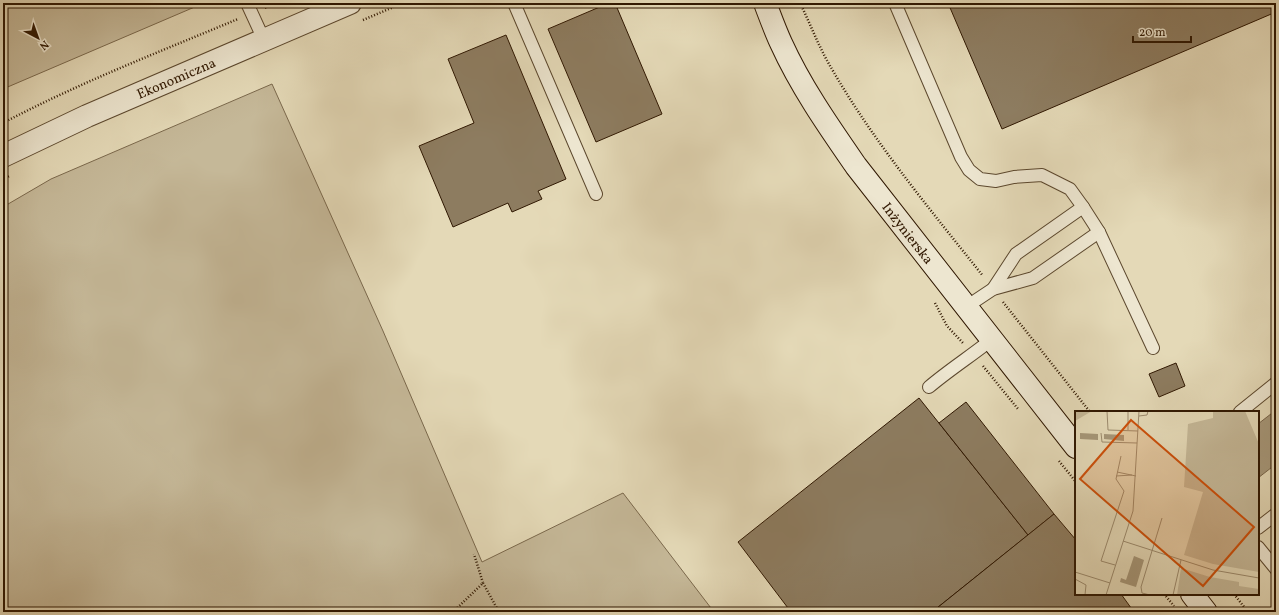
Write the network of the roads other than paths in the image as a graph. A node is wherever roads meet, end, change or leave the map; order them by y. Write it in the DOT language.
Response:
graph roads {
  1 [pos="350,3"];
  2 [pos="514,3"];
  3 [pos="765,3"];
  4 [pos="895,3"];
  5 [pos="250,8"];
  6 [pos="264,40"];
  7 [pos="3,156"];
  8 [pos="596,194"];
  9 [pos="1083,207"];
  10 [pos="1099,232"];
  11 [pos="993,289"];
  12 [pos="966,307"];
  13 [pos="991,340"];
  14 [pos="1154,348"];
  15 [pos="1276,383"];
  16 [pos="929,386"];
  17 [pos="1241,411"];
  18 [pos="1075,446"];
  19 [pos="1276,514"];
  20 [pos="1259,527"];
  21 [pos="1259,548"];
  22 [pos="1276,569"];
  23 [pos="1193,595"];
  24 [pos="1206,612"];
  1 -- 6 [label="street, Ekonomiczna"];
  2 -- 8 [label="lane"];
  3 -- 12 [label="street, Inżynierska"];
  4 -- 9 [label="lane"];
  5 -- 6 [label="lane"];
  6 -- 7 [label="street, Ekonomiczna"];
  9 -- 10 [label="lane"];
  9 -- 11 [label="lane"];
  10 -- 11 [label="lane"];
  10 -- 14 [label="lane"];
  11 -- 12 [label="lane"];
  12 -- 13 [label="street, Inżynierska"];
  13 -- 16 [label="lane"];
  13 -- 18 [label="street, Inżynierska"];
  15 -- 17 [label="lane"];
  19 -- 20 [label="lane"];
  21 -- 22 [label="lane"];
  23 -- 24 [label="street"];
}
